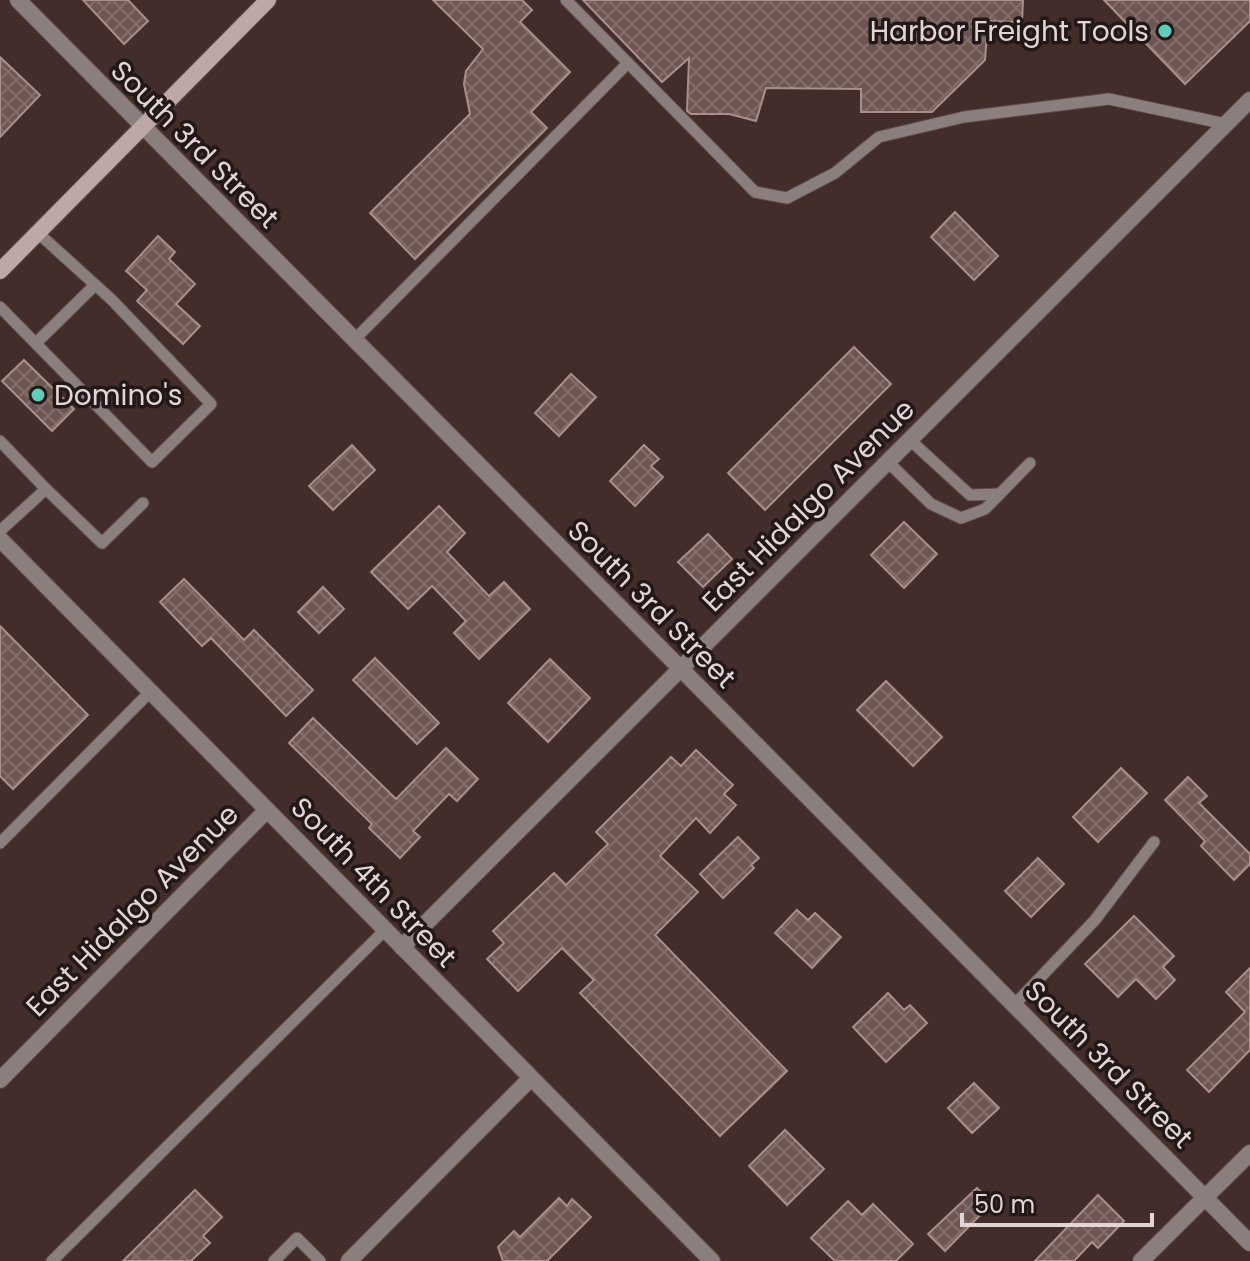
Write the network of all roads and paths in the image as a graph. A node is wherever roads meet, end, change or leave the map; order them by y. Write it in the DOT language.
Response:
graph roads {
  1 [pos="18,0"];
  2 [pos="268,0"];
  3 [pos="566,0"];
  4 [pos="628,63"];
  5 [pos="1250,100"];
  6 [pos="1226,124"];
  7 [pos="142,127"];
  8 [pos="37,232"];
  9 [pos="0,271"];
  10 [pos="94,286"];
  11 [pos="0,307"];
  12 [pos="354,340"];
  13 [pos="36,343"];
  14 [pos="910,440"];
  15 [pos="0,441"];
  16 [pos="888,462"];
  17 [pos="1030,463"];
  18 [pos="46,489"];
  19 [pos="1000,494"];
  20 [pos="143,503"];
  21 [pos="0,531"];
  22 [pos="0,539"];
  23 [pos="681,670"];
  24 [pos="151,691"];
  25 [pos="267,810"];
  26 [pos="1154,842"];
  27 [pos="0,843"];
  28 [pos="385,930"];
  29 [pos="402,947"];
  30 [pos="1014,1005"];
  31 [pos="531,1078"];
  32 [pos="0,1080"];
  33 [pos="1250,1153"];
  34 [pos="1205,1197"];
  35 [pos="1250,1243"];
  36 [pos="52,1261"];
  37 [pos="274,1261"];
  38 [pos="320,1261"];
  39 [pos="349,1261"];
  40 [pos="712,1261"];
  41 [pos="1141,1261"];
  1 -- 7 [label="street, South 3rd Street"];
  2 -- 7 [label="main road"];
  3 -- 4 [label="lane"];
  4 -- 6 [label="lane"];
  4 -- 12 [label="lane"];
  5 -- 6 [label="street, East Hidalgo Avenue"];
  6 -- 14 [label="street, East Hidalgo Avenue"];
  7 -- 8 [label="main road"];
  7 -- 12 [label="street, South 3rd Street"];
  8 -- 9 [label="main road"];
  8 -- 10 [label="lane"];
  10 -- 13 [label="lane"];
  10 -- 13 [label="lane"];
  11 -- 13 [label="lane"];
  12 -- 23 [label="street, South 3rd Street"];
  14 -- 16 [label="street, East Hidalgo Avenue"];
  14 -- 19 [label="lane"];
  15 -- 18 [label="lane"];
  16 -- 19 [label="lane"];
  16 -- 23 [label="street, East Hidalgo Avenue"];
  17 -- 19 [label="lane"];
  18 -- 20 [label="lane"];
  18 -- 21 [label="lane"];
  22 -- 24 [label="street, South 4th Street"];
  23 -- 29 [label="street, East Hidalgo Avenue"];
  23 -- 30 [label="street, South 3rd Street"];
  24 -- 25 [label="street, South 4th Street"];
  24 -- 27 [label="lane"];
  25 -- 28 [label="street, South 4th Street"];
  25 -- 32 [label="street, East Hidalgo Avenue"];
  26 -- 30 [label="lane"];
  28 -- 29 [label="street, South 4th Street"];
  28 -- 36 [label="lane"];
  29 -- 31 [label="street, South 4th Street"];
  30 -- 34 [label="street, South 3rd Street"];
  31 -- 39 [label="street"];
  31 -- 40 [label="street, South 4th Street"];
  33 -- 34 [label="street"];
  34 -- 35 [label="street, South 3rd Street"];
  34 -- 41 [label="street"];
  37 -- 38 [label="lane"];
}
